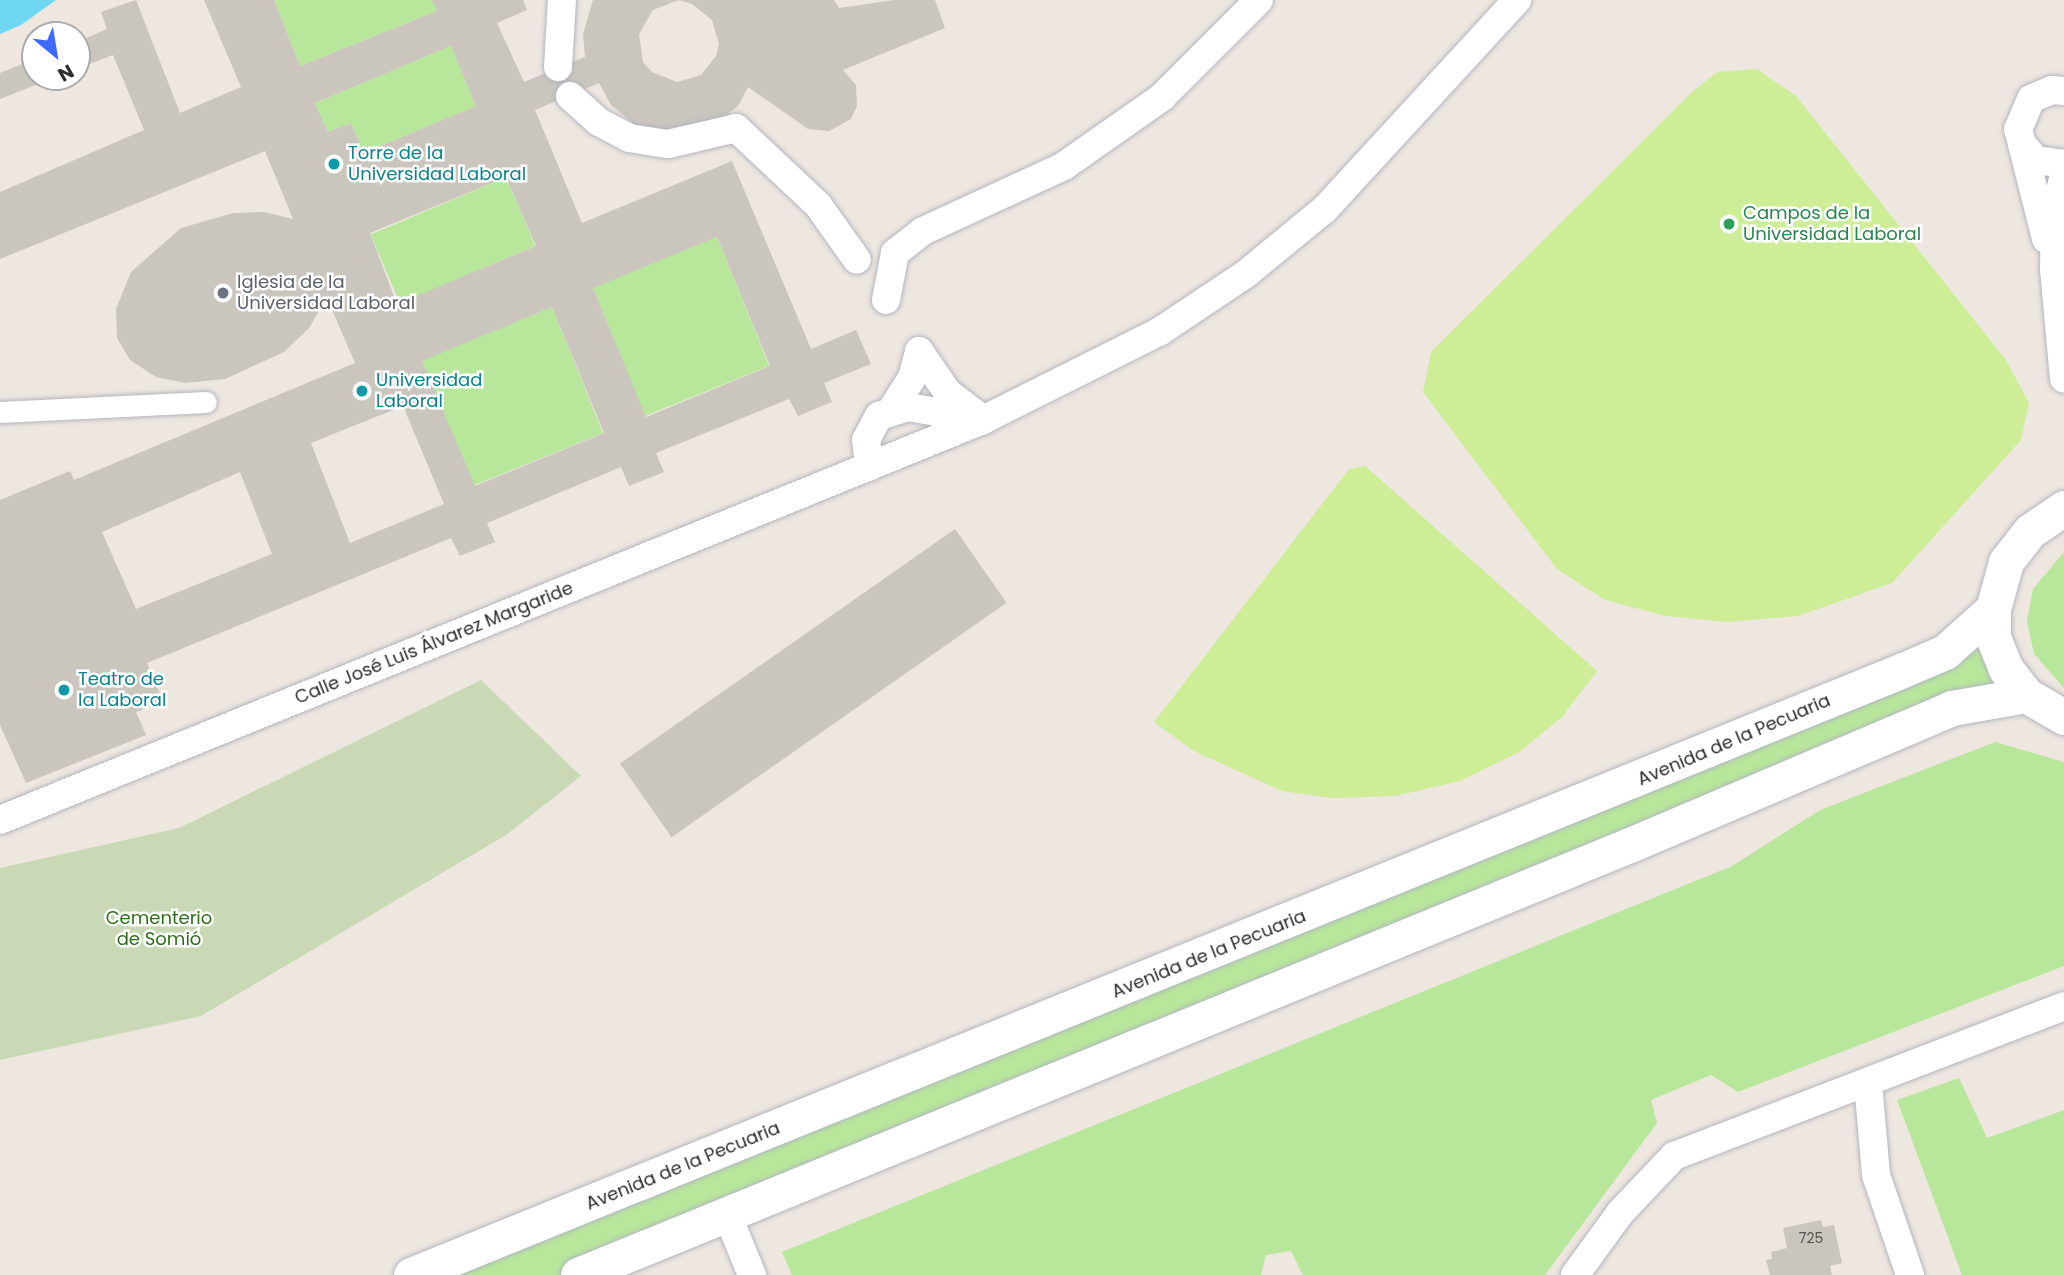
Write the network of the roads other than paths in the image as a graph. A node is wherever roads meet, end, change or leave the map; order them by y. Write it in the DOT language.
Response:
graph roads {
  1 [pos="562,0"];
  2 [pos="1259,0"];
  3 [pos="1517,0"];
  4 [pos="558,68"];
  5 [pos="2064,91"];
  6 [pos="570,96"];
  7 [pos="2022,144"];
  8 [pos="2064,164"];
  9 [pos="2064,174"];
  10 [pos="857,260"];
  11 [pos="2054,269"];
  12 [pos="886,300"];
  13 [pos="2064,379"];
  14 [pos="206,402"];
  15 [pos="0,412"];
  16 [pos="890,412"];
  17 [pos="983,420"];
  18 [pos="869,467"];
  19 [pos="2064,508"];
  20 [pos="1993,609"];
  21 [pos="2026,695"];
  22 [pos="2064,717"];
  23 [pos="0,820"];
  24 [pos="2064,1006"];
  25 [pos="1868,1083"];
  26 [pos="727,1214"];
  27 [pos="411,1275"];
  28 [pos="578,1275"];
  29 [pos="752,1275"];
  30 [pos="1575,1275"];
  31 [pos="1910,1275"];
  1 -- 4 [label="street"];
  2 -- 12 [label="street"];
  3 -- 17 [label="street, Calle José Luis Álvarez Margaride"];
  5 -- 7 [label="street"];
  6 -- 10 [label="street"];
  7 -- 8 [label="street"];
  7 -- 11 [label="street"];
  9 -- 11 [label="street"];
  11 -- 13 [label="street"];
  14 -- 15 [label="street"];
  16 -- 17 [label="street"];
  16 -- 17 [label="street"];
  16 -- 18 [label="street"];
  17 -- 18 [label="street, Calle José Luis Álvarez Margaride"];
  18 -- 23 [label="street, Calle José Luis Álvarez Margaride"];
  19 -- 20 [label="street"];
  20 -- 21 [label="street"];
  20 -- 27 [label="street, Avenida de la Pecuaria"];
  21 -- 22 [label="street"];
  21 -- 26 [label="street"];
  24 -- 25 [label="street"];
  25 -- 30 [label="street"];
  25 -- 31 [label="street"];
  26 -- 28 [label="street"];
  26 -- 29 [label="street"];
}
